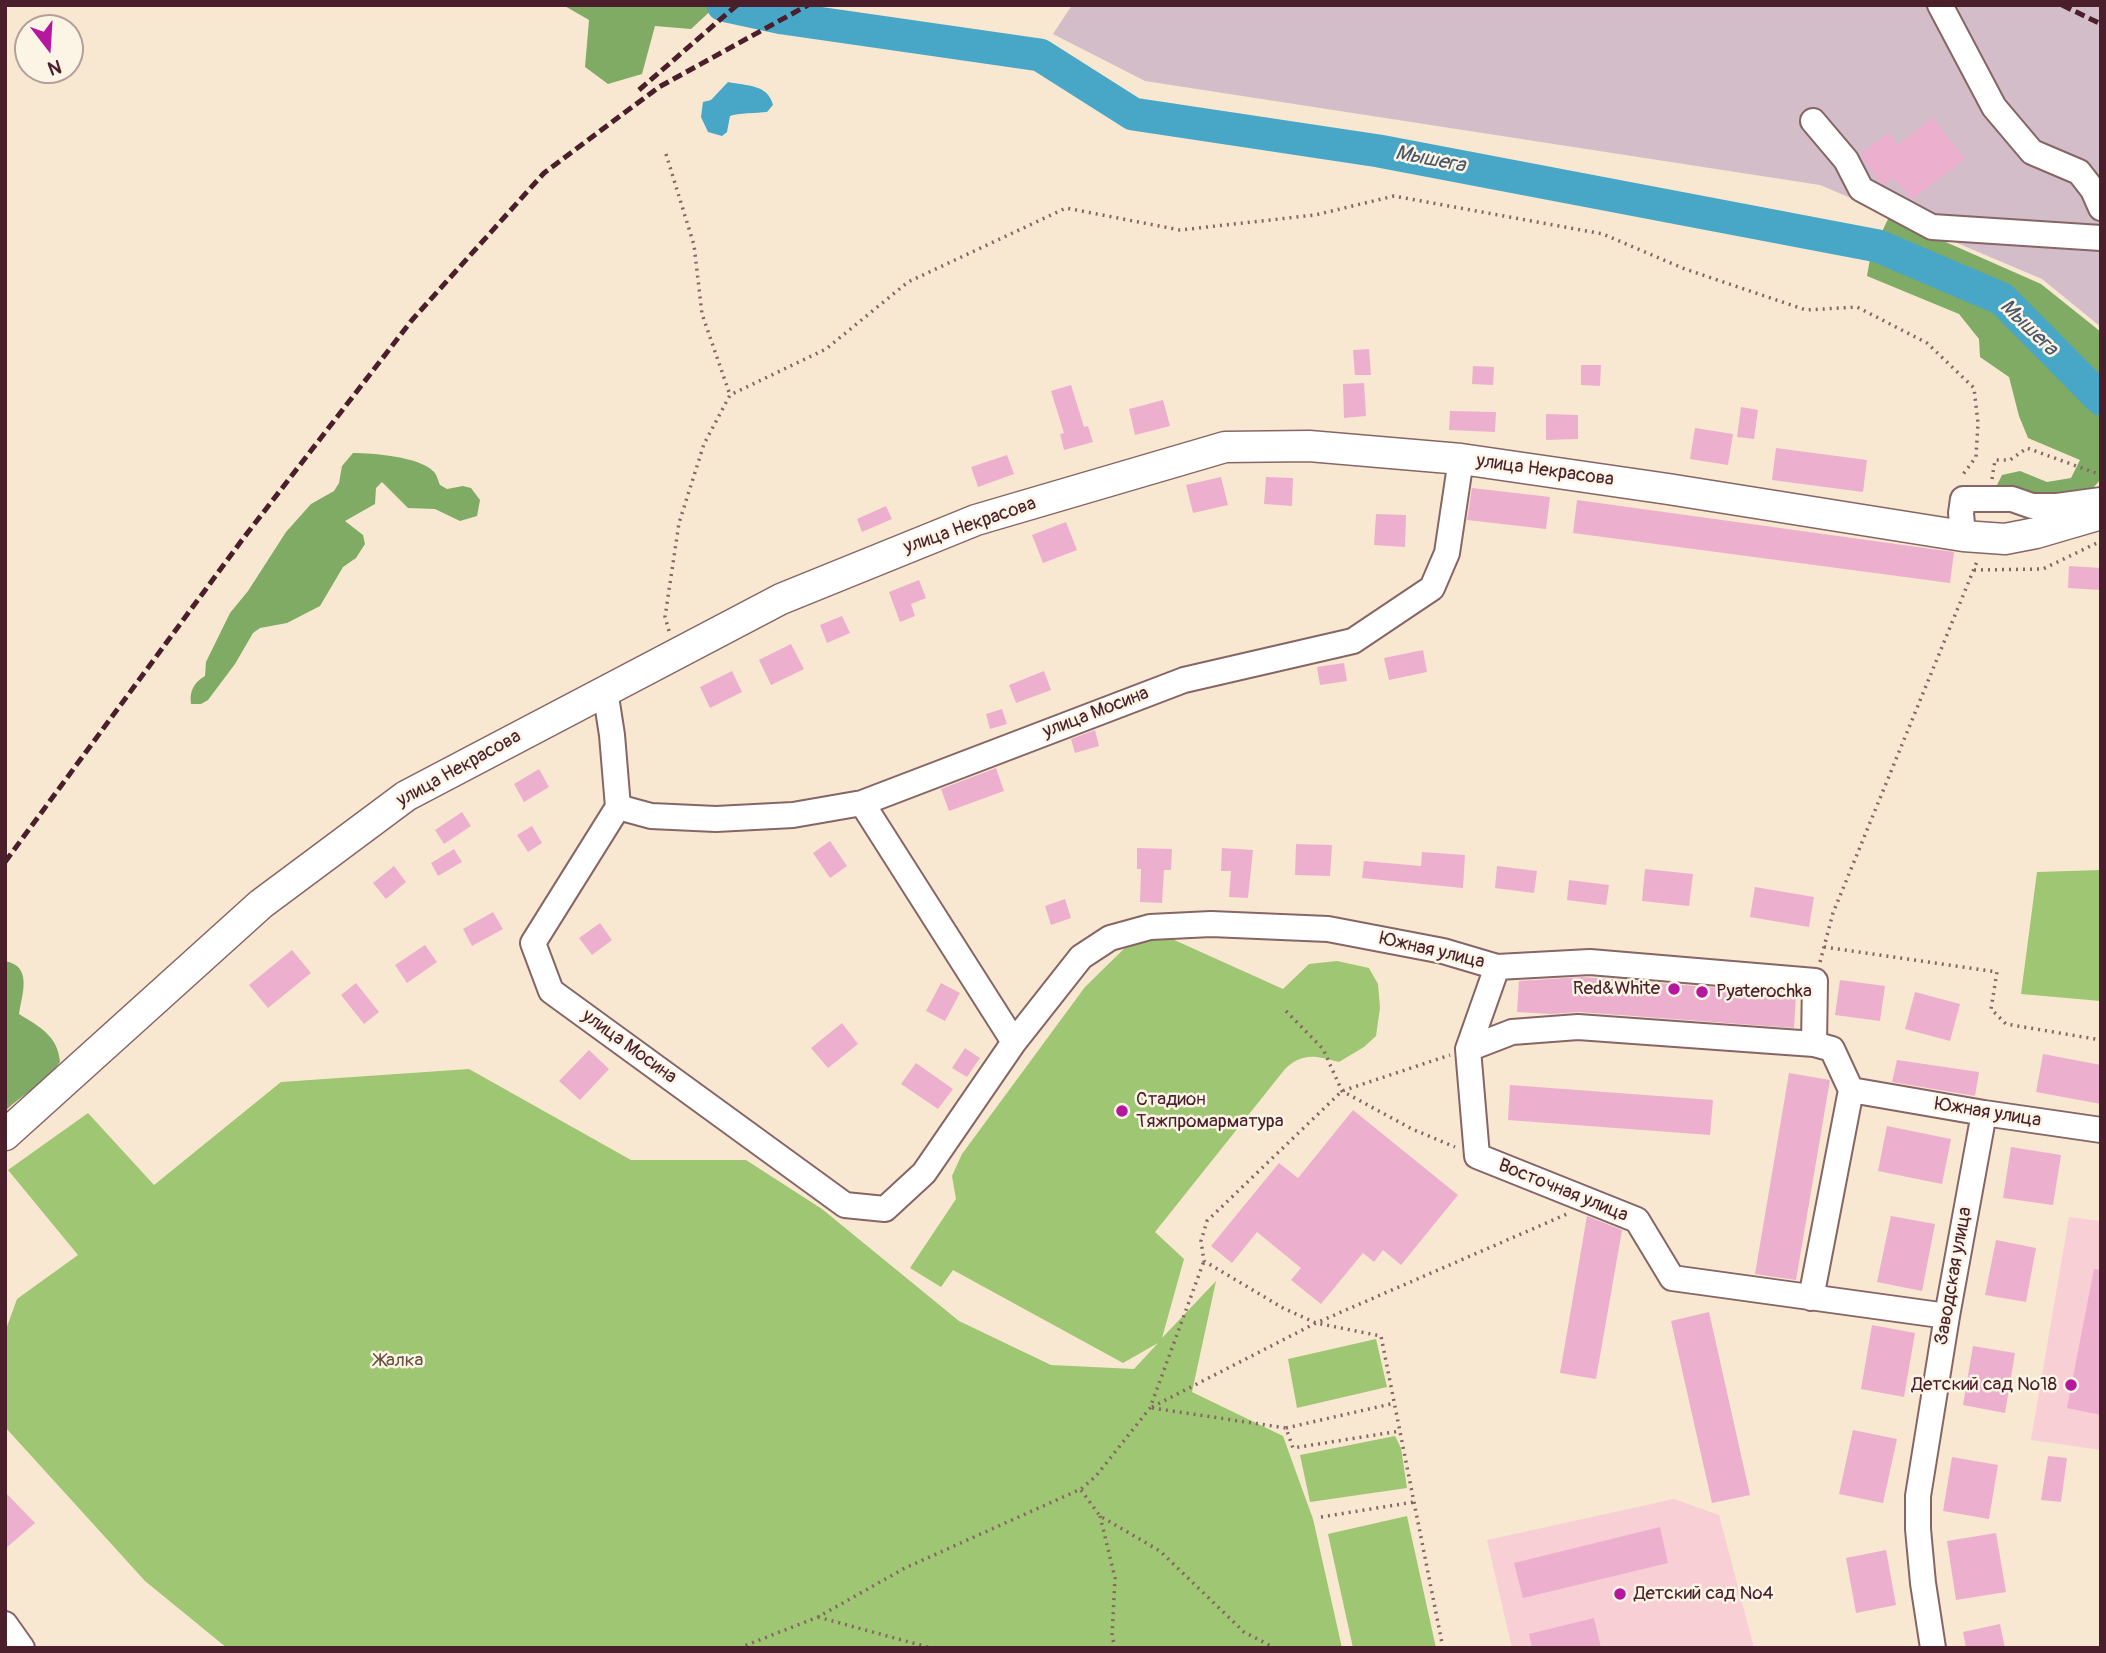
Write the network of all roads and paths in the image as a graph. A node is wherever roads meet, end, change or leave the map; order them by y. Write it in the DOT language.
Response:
graph roads {
  1 [pos="1940,5"];
  2 [pos="1813,121"];
  3 [pos="666,154"];
  4 [pos="2101,208"];
  5 [pos="2101,237"];
  6 [pos="730,395"];
  7 [pos="1461,459"];
  8 [pos="1963,499"];
  9 [pos="2101,500"];
  10 [pos="2101,514"];
  11 [pos="1963,536"];
  12 [pos="2101,541"];
  13 [pos="676,653"];
  14 [pos="605,690"];
  15 [pos="862,803"];
  16 [pos="618,807"];
  17 [pos="1824,947"];
  18 [pos="1497,967"];
  19 [pos="1815,981"];
  20 [pos="1286,1012"];
  21 [pos="2101,1040"];
  22 [pos="1014,1042"];
  23 [pos="1814,1044"];
  24 [pos="1468,1049"];
  25 [pos="1850,1090"];
  26 [pos="1342,1091"];
  27 [pos="1984,1114"];
  28 [pos="2101,1130"];
  29 [pos="5,1135"];
  30 [pos="1477,1156"];
  31 [pos="1591,1204"];
  32 [pos="885,1209"];
  33 [pos="1205,1261"];
  34 [pos="1811,1298"];
  35 [pos="1947,1316"];
  36 [pos="1316,1323"];
  37 [pos="1395,1402"];
  38 [pos="1150,1408"];
  39 [pos="1286,1428"];
  40 [pos="1400,1431"];
  41 [pos="1081,1489"];
  42 [pos="1414,1502"];
  43 [pos="1100,1516"];
  44 [pos="1321,1517"];
  45 [pos="818,1617"];
  46 [pos="5,1625"];
  47 [pos="22,1648"];
  48 [pos="739,1648"];
  49 [pos="931,1648"];
  50 [pos="1115,1648"];
  51 [pos="1275,1648"];
  52 [pos="1443,1648"];
  53 [pos="1933,1648"];
  1 -- 4 [label="street"];
  2 -- 5 [label="street"];
  3 -- 6 [label="path"];
  6 -- 8 [label="path"];
  6 -- 13 [label="path"];
  7 -- 11 [label="main road, улица Некрасова"];
  7 -- 13 [label="main road, улица Некрасова"];
  7 -- 15 [label="street, улица Мосина"];
  8 -- 9 [label="street"];
  8 -- 11 [label="street"];
  10 -- 11 [label="main road, улица Некрасова"];
  12 -- 17 [label="path"];
  13 -- 14 [label="main road, улица Некрасова"];
  14 -- 16 [label="street"];
  14 -- 29 [label="main road, улица Некрасова"];
  15 -- 16 [label="street, улица Мосина"];
  15 -- 22 [label="street"];
  16 -- 32 [label="street, улица Мосина"];
  17 -- 19 [label="path"];
  17 -- 21 [label="path"];
  18 -- 19 [label="street, Южная улица"];
  18 -- 22 [label="street, Южная улица"];
  18 -- 24 [label="street, Восточная улица"];
  19 -- 23 [label="street"];
  20 -- 26 [label="path"];
  22 -- 32 [label="street, Южная улица"];
  23 -- 24 [label="street"];
  23 -- 25 [label="street"];
  24 -- 26 [label="path"];
  24 -- 30 [label="street, Восточная улица"];
  25 -- 27 [label="street, Южная улица"];
  25 -- 34 [label="street"];
  26 -- 30 [label="path"];
  26 -- 33 [label="path"];
  27 -- 28 [label="street, Южная улица"];
  27 -- 35 [label="street, Заводская улица"];
  30 -- 31 [label="street, Восточная улица"];
  31 -- 34 [label="street, Восточная улица"];
  31 -- 36 [label="path"];
  33 -- 36 [label="path"];
  33 -- 38 [label="path"];
  34 -- 35 [label="street, Восточная улица"];
  35 -- 53 [label="street, Заводская улица"];
  36 -- 37 [label="path"];
  36 -- 38 [label="path"];
  37 -- 39 [label="path"];
  37 -- 40 [label="path"];
  38 -- 39 [label="path"];
  38 -- 41 [label="path"];
  39 -- 40 [label="path"];
  40 -- 42 [label="path"];
  41 -- 43 [label="path"];
  41 -- 45 [label="path"];
  42 -- 44 [label="path"];
  42 -- 52 [label="path"];
  43 -- 50 [label="path"];
  43 -- 51 [label="path"];
  45 -- 48 [label="path"];
  45 -- 49 [label="path"];
  46 -- 47 [label="street"];
}
